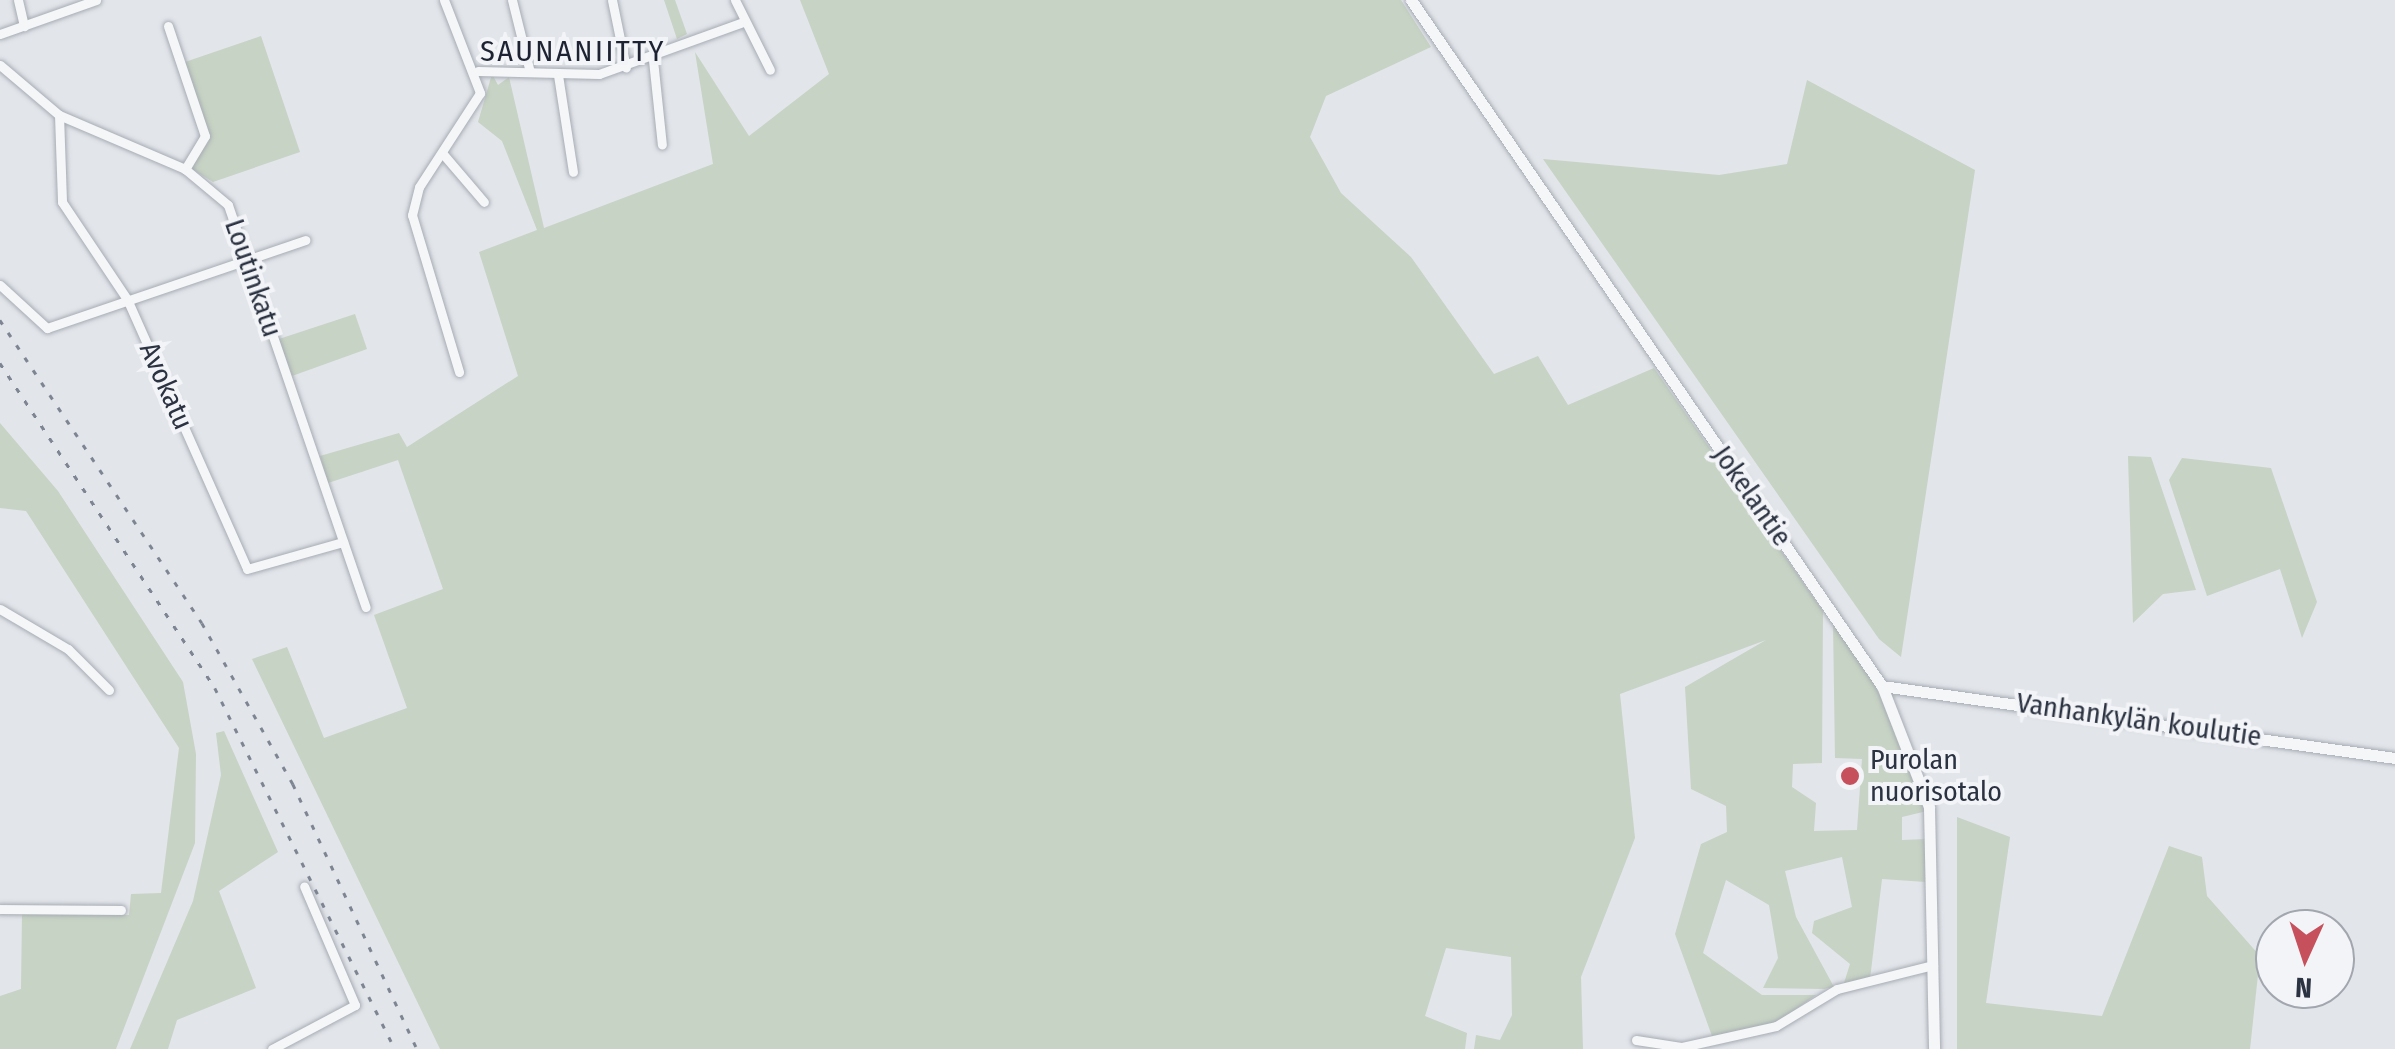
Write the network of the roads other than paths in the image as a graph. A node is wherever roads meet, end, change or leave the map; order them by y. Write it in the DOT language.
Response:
graph roads {
  1 [pos="18,0"];
  2 [pos="96,0"];
  3 [pos="444,0"];
  4 [pos="512,0"];
  5 [pos="612,0"];
  6 [pos="735,0"];
  7 [pos="1411,0"];
  8 [pos="741,22"];
  9 [pos="24,26"];
  10 [pos="168,26"];
  11 [pos="0,34"];
  12 [pos="653,60"];
  13 [pos="0,65"];
  14 [pos="626,68"];
  15 [pos="770,70"];
  16 [pos="478,71"];
  17 [pos="530,72"];
  18 [pos="558,75"];
  19 [pos="59,115"];
  20 [pos="662,145"];
  21 [pos="443,154"];
  22 [pos="185,169"];
  23 [pos="573,172"];
  24 [pos="484,202"];
  25 [pos="306,240"];
  26 [pos="248,260"];
  27 [pos="0,285"];
  28 [pos="128,300"];
  29 [pos="459,372"];
  30 [pos="343,542"];
  31 [pos="366,607"];
  32 [pos="0,609"];
  33 [pos="1882,686"];
  34 [pos="109,690"];
  35 [pos="2395,758"];
  36 [pos="304,886"];
  37 [pos="0,910"];
  38 [pos="121,910"];
  39 [pos="1933,965"];
  40 [pos="1636,1040"];
  41 [pos="272,1049"];
  42 [pos="1934,1049"];
  1 -- 9 [label="street"];
  2 -- 9 [label="street"];
  3 -- 16 [label="street"];
  4 -- 17 [label="street"];
  5 -- 14 [label="street"];
  6 -- 8 [label="street"];
  7 -- 33 [label="street, Jokelantie"];
  8 -- 12 [label="street"];
  8 -- 15 [label="street"];
  9 -- 11 [label="street"];
  10 -- 22 [label="street"];
  12 -- 14 [label="street"];
  12 -- 20 [label="street"];
  13 -- 19 [label="street, Loutinkatu"];
  14 -- 18 [label="street"];
  16 -- 17 [label="street"];
  16 -- 21 [label="street"];
  17 -- 18 [label="street"];
  18 -- 23 [label="street"];
  19 -- 22 [label="street, Loutinkatu"];
  19 -- 28 [label="street, Avokatu"];
  21 -- 24 [label="street"];
  21 -- 29 [label="street"];
  22 -- 26 [label="street, Loutinkatu"];
  25 -- 26 [label="street"];
  26 -- 28 [label="street"];
  26 -- 30 [label="street, Loutinkatu"];
  27 -- 28 [label="street"];
  28 -- 30 [label="street, Avokatu"];
  30 -- 31 [label="street, Loutinkatu"];
  32 -- 34 [label="street"];
  33 -- 35 [label="street, Vanhankylän koulutie"];
  33 -- 39 [label="street, Jokelantie"];
  36 -- 41 [label="street"];
  37 -- 38 [label="street"];
  39 -- 40 [label="street"];
  39 -- 42 [label="street, Jokelantie"];
}
